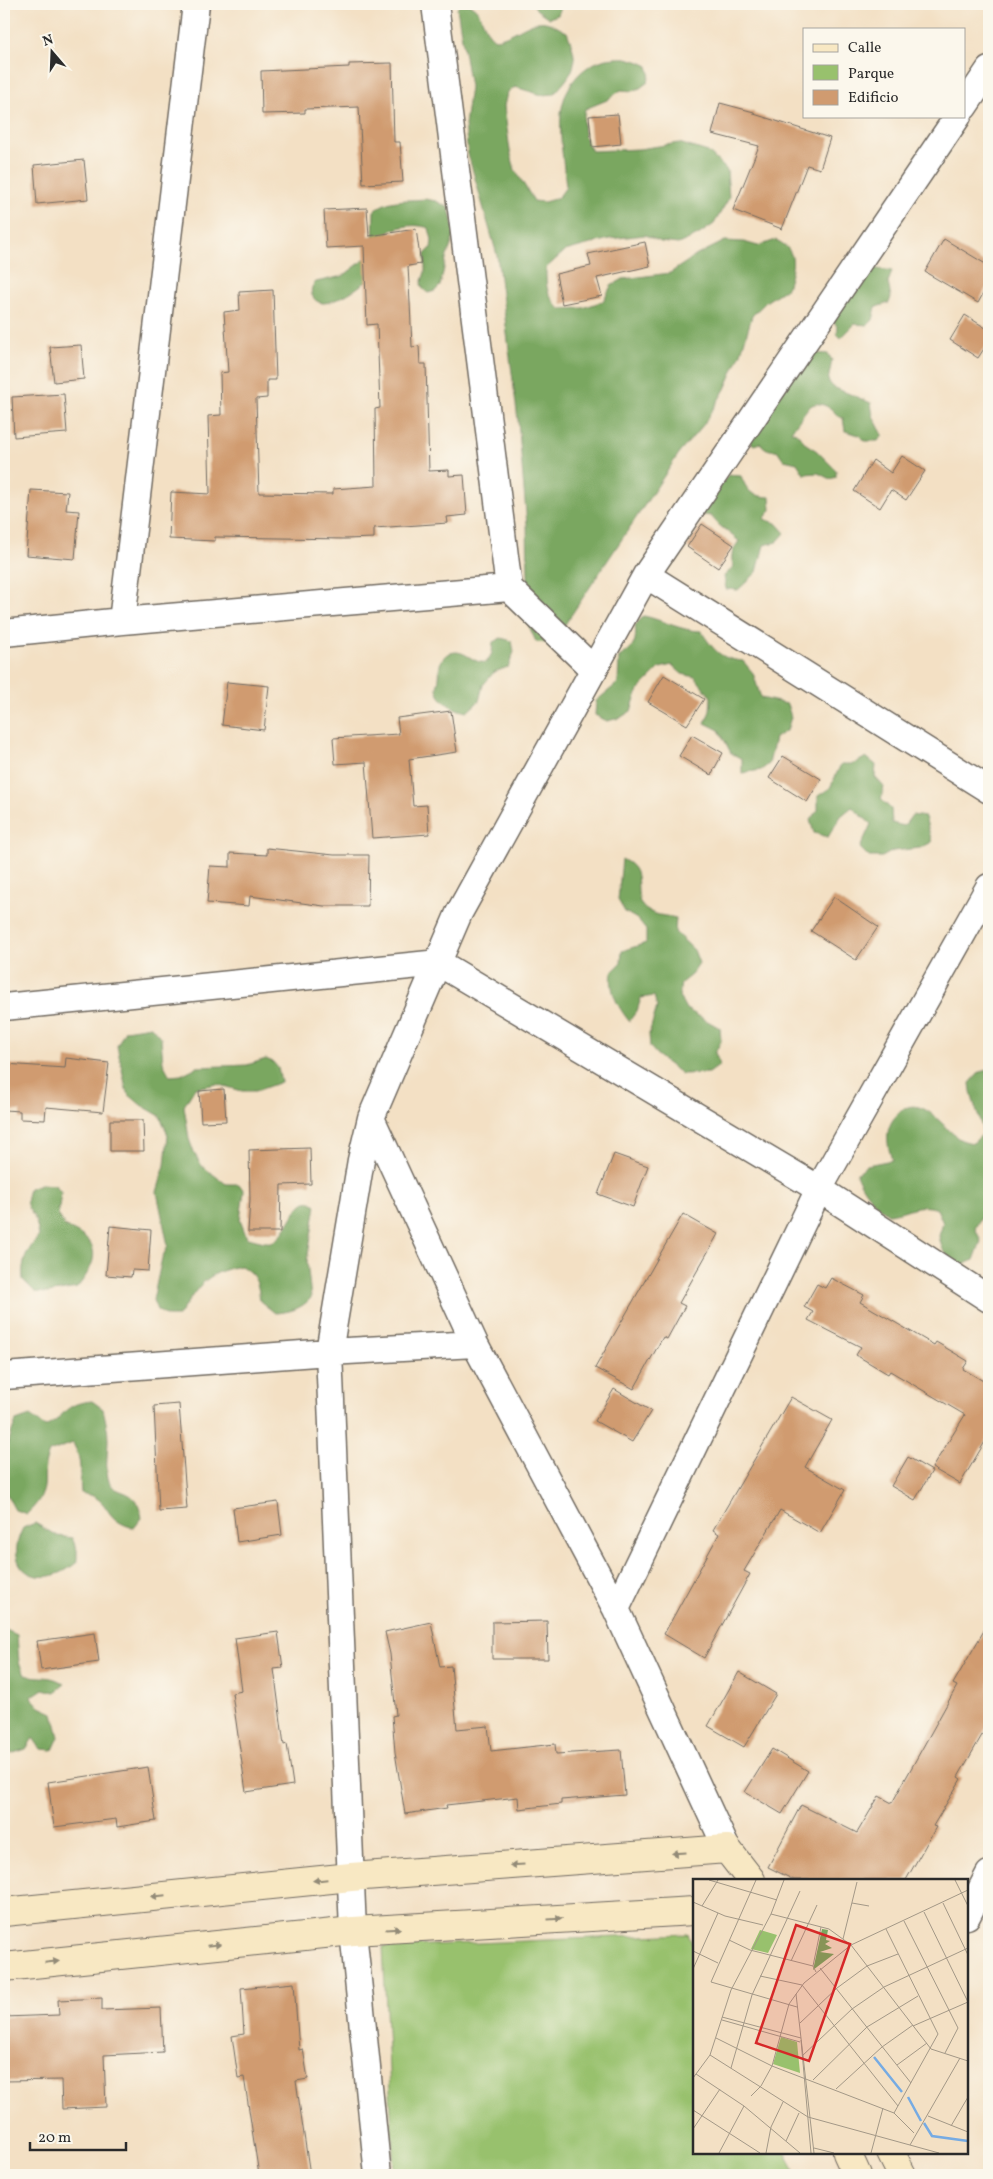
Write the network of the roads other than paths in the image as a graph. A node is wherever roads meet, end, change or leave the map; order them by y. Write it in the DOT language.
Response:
graph roads {
  1 [pos="196,4"];
  2 [pos="435,4"];
  3 [pos="989,70"];
  4 [pos="966,104"];
  5 [pos="957,118"];
  6 [pos="646,575"];
  7 [pos="509,588"];
  8 [pos="122,621"];
  9 [pos="4,633"];
  10 [pos="594,670"];
  11 [pos="989,790"];
  12 [pos="989,887"];
  13 [pos="439,963"];
  14 [pos="4,1007"];
  15 [pos="371,1118"];
  16 [pos="819,1189"];
  17 [pos="989,1299"];
  18 [pos="475,1344"];
  19 [pos="330,1352"];
  20 [pos="4,1376"];
  21 [pos="616,1609"];
  22 [pos="728,1849"];
  23 [pos="989,1874"];
  24 [pos="351,1877"];
  25 [pos="730,1879"];
  26 [pos="750,1879"];
  27 [pos="693,1911"];
  28 [pos="4,1912"];
  29 [pos="968,1914"];
  30 [pos="353,1931"];
  31 [pos="4,1966"];
  32 [pos="847,2154"];
  33 [pos="892,2154"];
  34 [pos="378,2175"];
  35 [pos="857,2175"];
  36 [pos="902,2175"];
  1 -- 8 [label="street"];
  2 -- 7 [label="street"];
  3 -- 4 [label="street"];
  5 -- 6 [label="street"];
  6 -- 10 [label="street"];
  6 -- 11 [label="street"];
  7 -- 8 [label="street"];
  7 -- 10 [label="street"];
  8 -- 9 [label="street"];
  10 -- 13 [label="street"];
  12 -- 16 [label="street"];
  13 -- 14 [label="street"];
  13 -- 15 [label="street"];
  13 -- 16 [label="street"];
  15 -- 18 [label="street"];
  15 -- 19 [label="street"];
  16 -- 17 [label="street"];
  16 -- 21 [label="street"];
  18 -- 19 [label="street"];
  18 -- 21 [label="street"];
  19 -- 20 [label="street"];
  19 -- 24 [label="street"];
  21 -- 22 [label="street"];
  22 -- 24 [label="street, one-way"];
  22 -- 25 [label="street"];
  22 -- 26 [label="street"];
  23 -- 29 [label="street"];
  24 -- 28 [label="street, one-way"];
  24 -- 30 [label="street"];
  30 -- 27 [label="street, one-way"];
  31 -- 30 [label="street, one-way"];
  30 -- 34 [label="street"];
  32 -- 35 [label="street"];
  33 -- 36 [label="street"];
}
